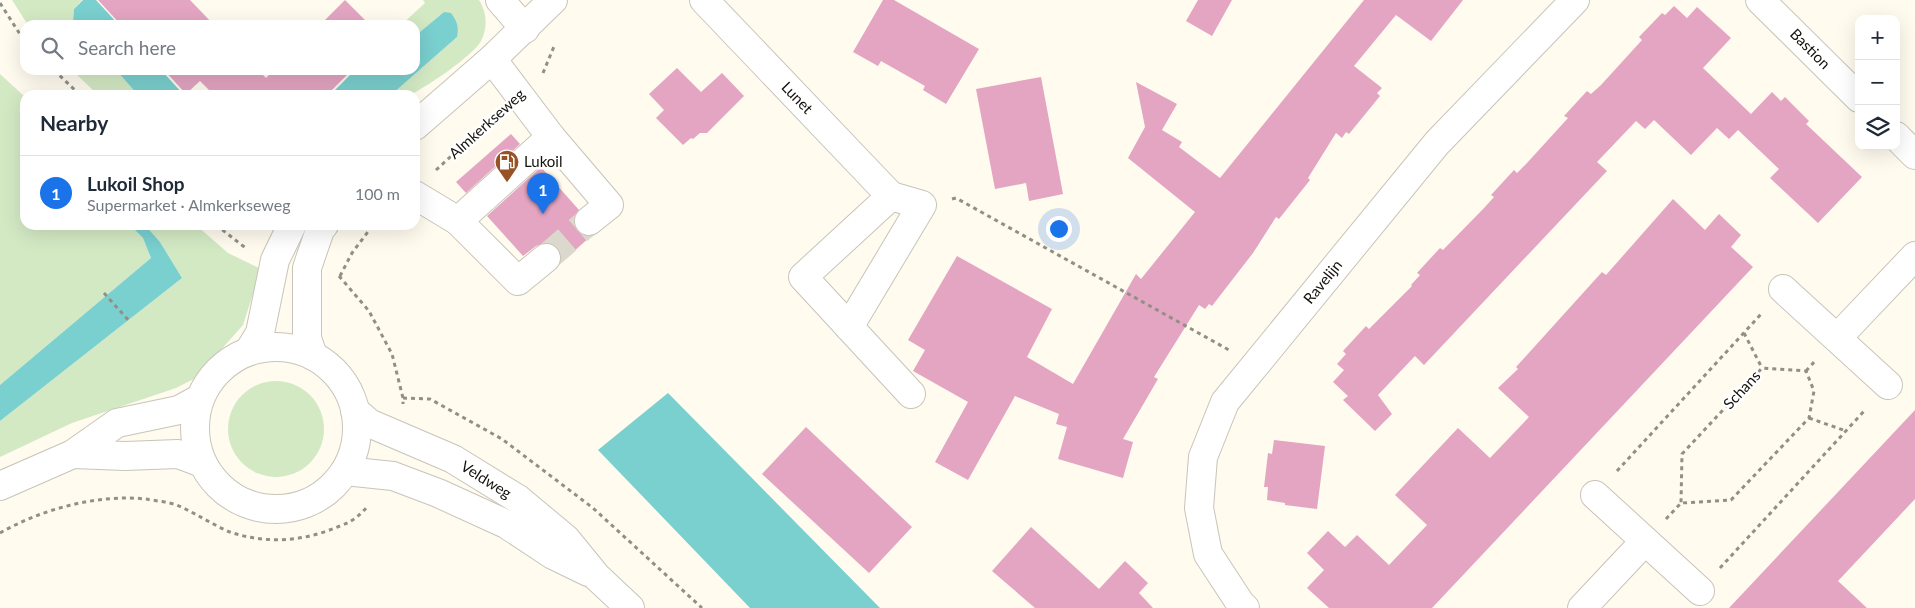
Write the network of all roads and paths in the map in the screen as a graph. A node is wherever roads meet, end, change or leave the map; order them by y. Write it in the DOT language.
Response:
graph roads {
  1 [pos="500,0"];
  2 [pos="553,0"];
  3 [pos="704,0"];
  4 [pos="1575,0"];
  5 [pos="1760,0"];
  6 [pos="0,3"];
  7 [pos="525,29"];
  8 [pos="20,34"];
  9 [pos="551,54"];
  10 [pos="492,59"];
  11 [pos="59,75"];
  12 [pos="75,90"];
  13 [pos="520,94"];
  14 [pos="1855,94"];
  15 [pos="420,122"];
  16 [pos="551,137"];
  17 [pos="1900,140"];
  18 [pos="1915,155"];
  19 [pos="422,185"];
  20 [pos="891,196"];
  21 [pos="922,205"];
  22 [pos="458,221"];
  23 [pos="589,221"];
  24 [pos="290,230"];
  25 [pos="320,230"];
  26 [pos="369,230"];
  27 [pos="1915,256"];
  28 [pos="546,258"];
  29 [pos="1784,289"];
  30 [pos="104,292"];
  31 [pos="130,322"];
  32 [pos="849,327"];
  33 [pos="1744,332"];
  34 [pos="1837,338"];
  35 [pos="249,351"];
  36 [pos="313,356"];
  37 [pos="1256,364"];
  38 [pos="1762,368"];
  39 [pos="1888,385"];
  40 [pos="910,394"];
  41 [pos="199,399"];
  42 [pos="356,411"];
  43 [pos="1809,418"];
  44 [pos="1846,431"];
  45 [pos="400,437"];
  46 [pos="73,454"];
  47 [pos="202,463"];
  48 [pos="345,471"];
  49 [pos="393,476"];
  50 [pos="0,486"];
  51 [pos="1595,495"];
  52 [pos="1681,503"];
  53 [pos="0,533"];
  54 [pos="1645,541"];
  55 [pos="597,577"];
  56 [pos="1700,591"];
  57 [pos="630,608"];
  58 [pos="1245,608"];
  59 [pos="1582,608"];
  1 -- 7 [label="street"];
  2 -- 7 [label="street"];
  3 -- 20 [label="street, Lunet"];
  4 -- 37 [label="street, Ravelijn"];
  5 -- 14 [label="street, Bastion"];
  6 -- 8 [label="path"];
  7 -- 10 [label="street"];
  9 -- 13 [label="path, Almkerkseweg"];
  10 -- 13 [label="street"];
  10 -- 15 [label="street"];
  11 -- 12 [label="path"];
  13 -- 16 [label="street"];
  13 -- 19 [label="path, Almkerkseweg"];
  16 -- 22 [label="street"];
  16 -- 23 [label="street"];
  17 -- 18 [label="street"];
  19 -- 22 [label="street"];
  20 -- 21 [label="street"];
  20 -- 32 [label="street"];
  21 -- 32 [label="street"];
  21 -- 37 [label="path"];
  22 -- 28 [label="street"];
  24 -- 35 [label="street"];
  25 -- 36 [label="street"];
  26 -- 45 [label="path"];
  27 -- 34 [label="street"];
  29 -- 33 [label="path"];
  29 -- 34 [label="street"];
  30 -- 31 [label="path"];
  32 -- 40 [label="street"];
  33 -- 38 [label="path"];
  33 -- 51 [label="path"];
  34 -- 39 [label="street"];
  35 -- 36 [label="street"];
  35 -- 41 [label="street"];
  36 -- 42 [label="street"];
  37 -- 58 [label="street, Ravelijn"];
  38 -- 43 [label="path, Schans"];
  38 -- 52 [label="path, Schans"];
  39 -- 44 [label="path"];
  41 -- 46 [label="street"];
  41 -- 47 [label="street"];
  42 -- 45 [label="street, Veldweg"];
  42 -- 48 [label="street"];
  43 -- 44 [label="path"];
  43 -- 52 [label="path"];
  44 -- 56 [label="path"];
  45 -- 55 [label="street, Veldweg"];
  46 -- 47 [label="street"];
  46 -- 50 [label="street"];
  47 -- 48 [label="street"];
  48 -- 49 [label="street, Veldweg"];
  49 -- 53 [label="path"];
  49 -- 55 [label="street, Veldweg"];
  51 -- 54 [label="street"];
  52 -- 54 [label="path"];
  54 -- 56 [label="street"];
  54 -- 59 [label="street"];
  55 -- 57 [label="street, Veldweg"];
}
